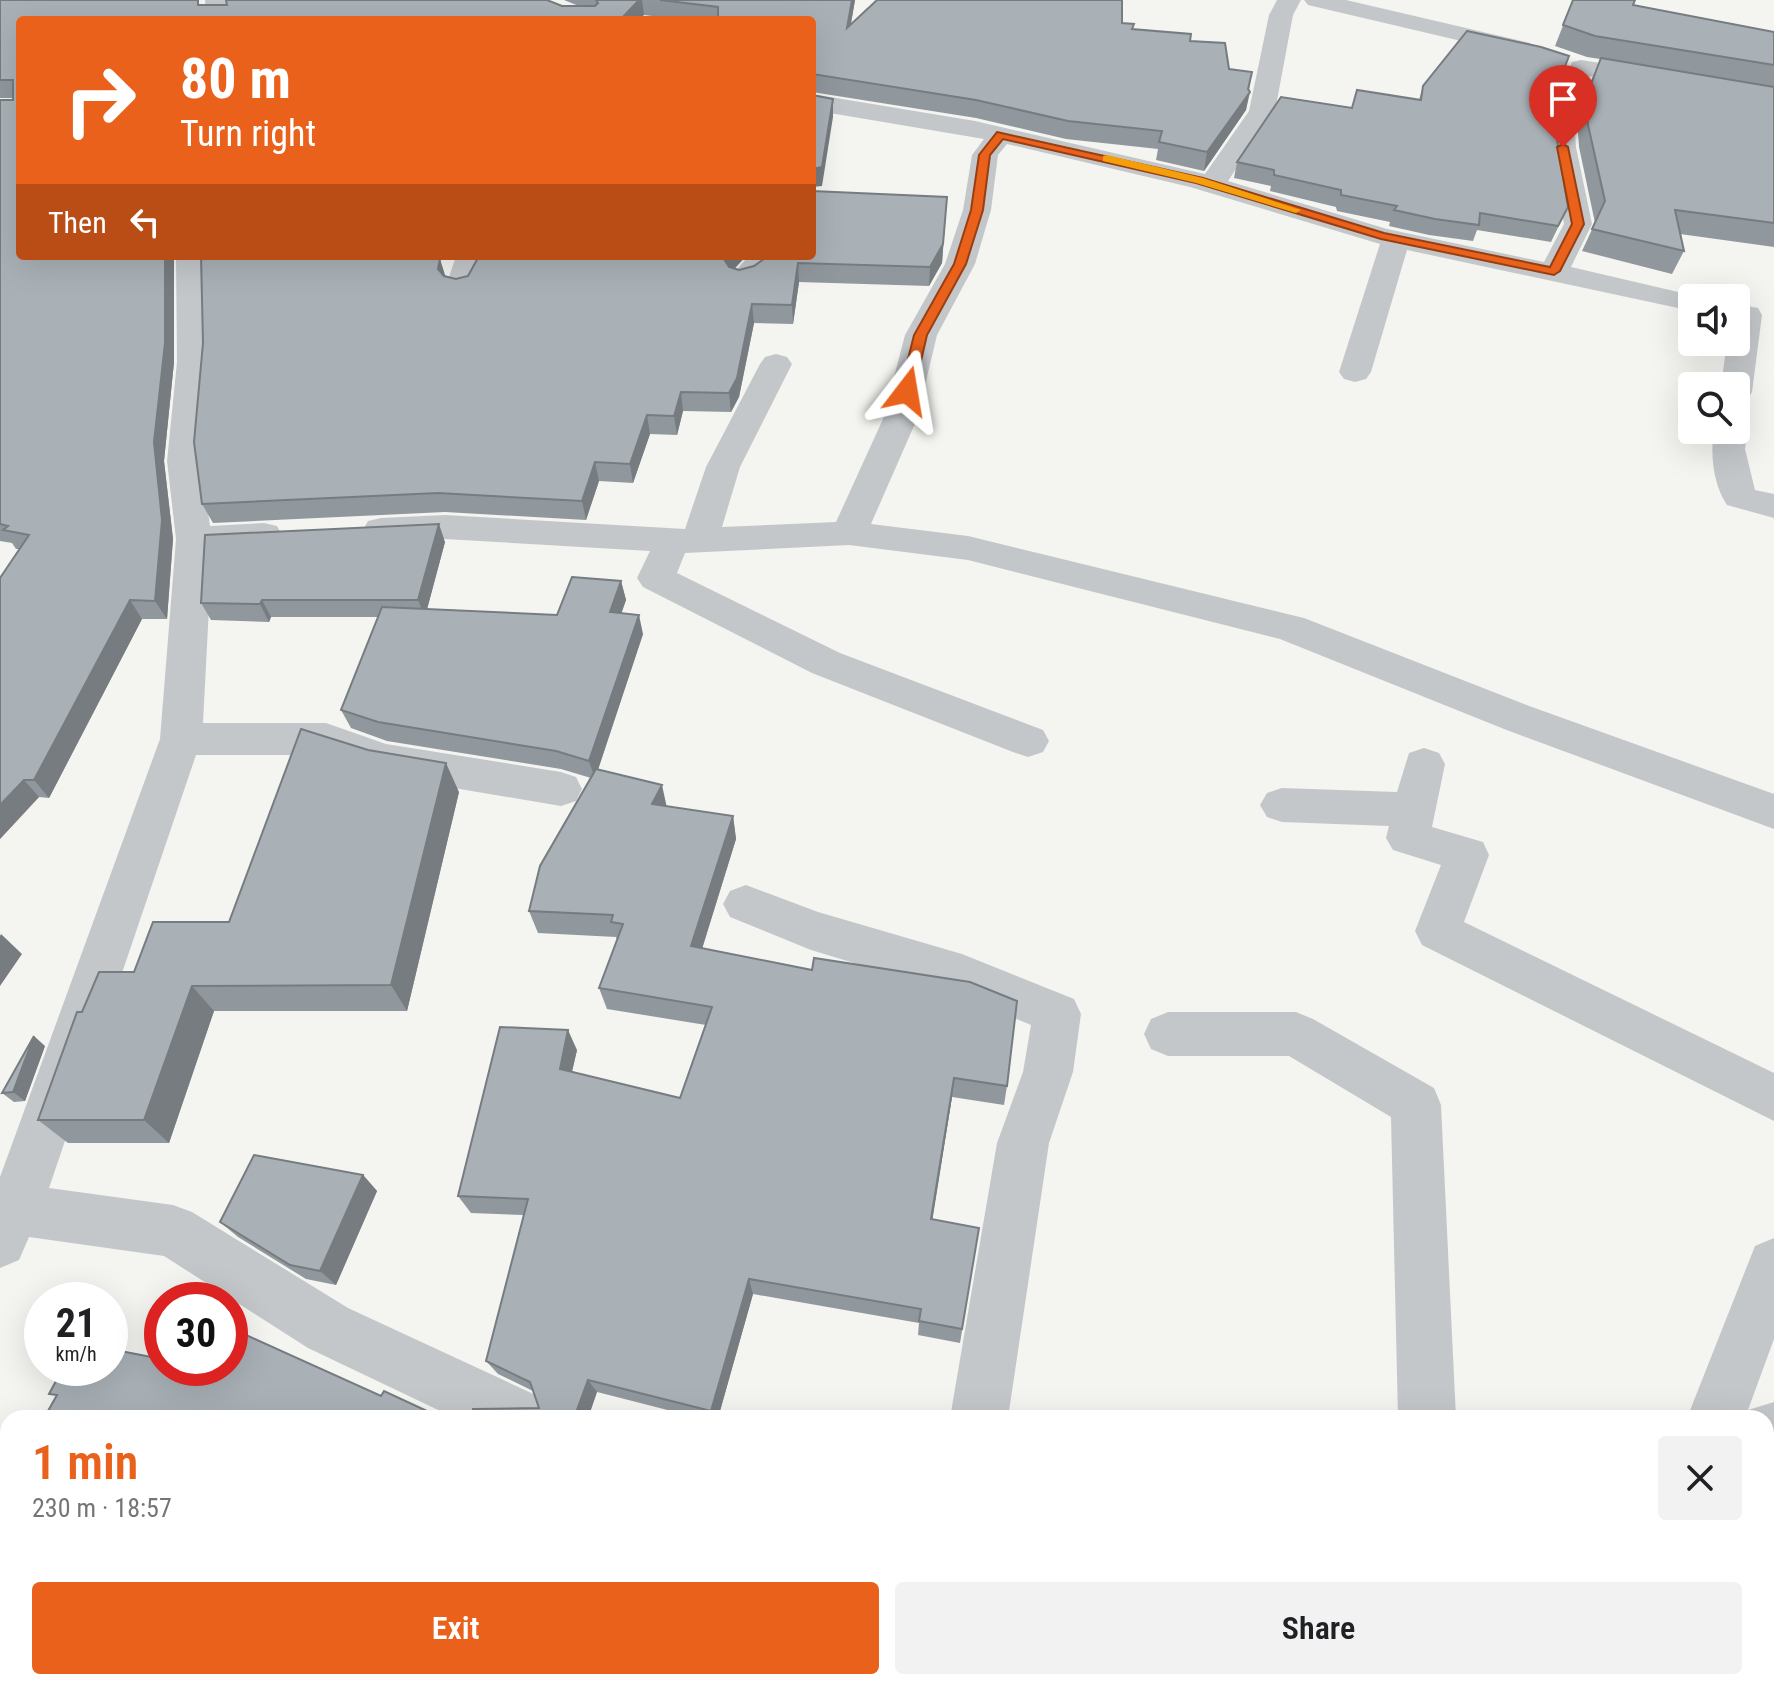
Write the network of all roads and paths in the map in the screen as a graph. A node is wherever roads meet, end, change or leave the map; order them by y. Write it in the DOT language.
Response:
graph roads {
  1 [pos="1289,0"];
  2 [pos="1316,0"];
  3 [pos="1560,59"];
  4 [pos="1774,99"];
  5 [pos="816,103"];
  6 [pos="1000,135"];
  7 [pos="1212,184"];
  8 [pos="1396,239"];
  9 [pos="191,260"];
  10 [pos="470,260"];
  11 [pos="762,260"];
  12 [pos="1554,271"];
  13 [pos="744,278"];
  14 [pos="461,286"];
  15 [pos="1678,299"];
  16 [pos="1752,316"];
  17 [pos="776,364"];
  18 [pos="1355,372"];
  19 [pos="1740,372"];
  20 [pos="1729,444"];
  21 [pos="1774,506"];
  22 [pos="351,531"];
  23 [pos="849,533"];
  24 [pos="304,534"];
  25 [pos="194,539"];
  26 [pos="686,540"];
  27 [pos="181,739"];
  28 [pos="1028,741"];
  29 [pos="1424,764"];
  30 [pos="561,789"];
  31 [pos="1282,805"];
  32 [pos="1414,810"];
  33 [pos="1774,812"];
  34 [pos="746,904"];
  35 [pos="1168,1034"];
  36 [pos="1774,1098"];
  37 [pos="8,1225"];
  38 [pos="1774,1265"];
  39 [pos="502,1410"];
  40 [pos="980,1410"];
  41 [pos="1427,1410"];
  42 [pos="1719,1410"];
  1 -- 7 [label="street"];
  2 -- 3 [label="street"];
  3 -- 4 [label="street"];
  3 -- 12 [label="street"];
  5 -- 6 [label="street"];
  6 -- 7 [label="street"];
  6 -- 23 [label="street"];
  7 -- 8 [label="street"];
  8 -- 12 [label="street"];
  8 -- 18 [label="street"];
  9 -- 25 [label="street"];
  10 -- 14 [label="street"];
  11 -- 13 [label="street"];
  12 -- 15 [label="street"];
  16 -- 19 [label="street"];
  17 -- 26 [label="street"];
  20 -- 21 [label="street"];
  22 -- 26 [label="street"];
  23 -- 26 [label="street"];
  23 -- 33 [label="street"];
  24 -- 25 [label="street"];
  25 -- 27 [label="street"];
  26 -- 28 [label="street"];
  27 -- 30 [label="street"];
  27 -- 37 [label="street"];
  29 -- 32 [label="street"];
  31 -- 32 [label="street"];
  32 -- 36 [label="street"];
  34 -- 40 [label="street"];
  35 -- 41 [label="street"];
  37 -- 39 [label="street"];
  38 -- 42 [label="street"];
}
